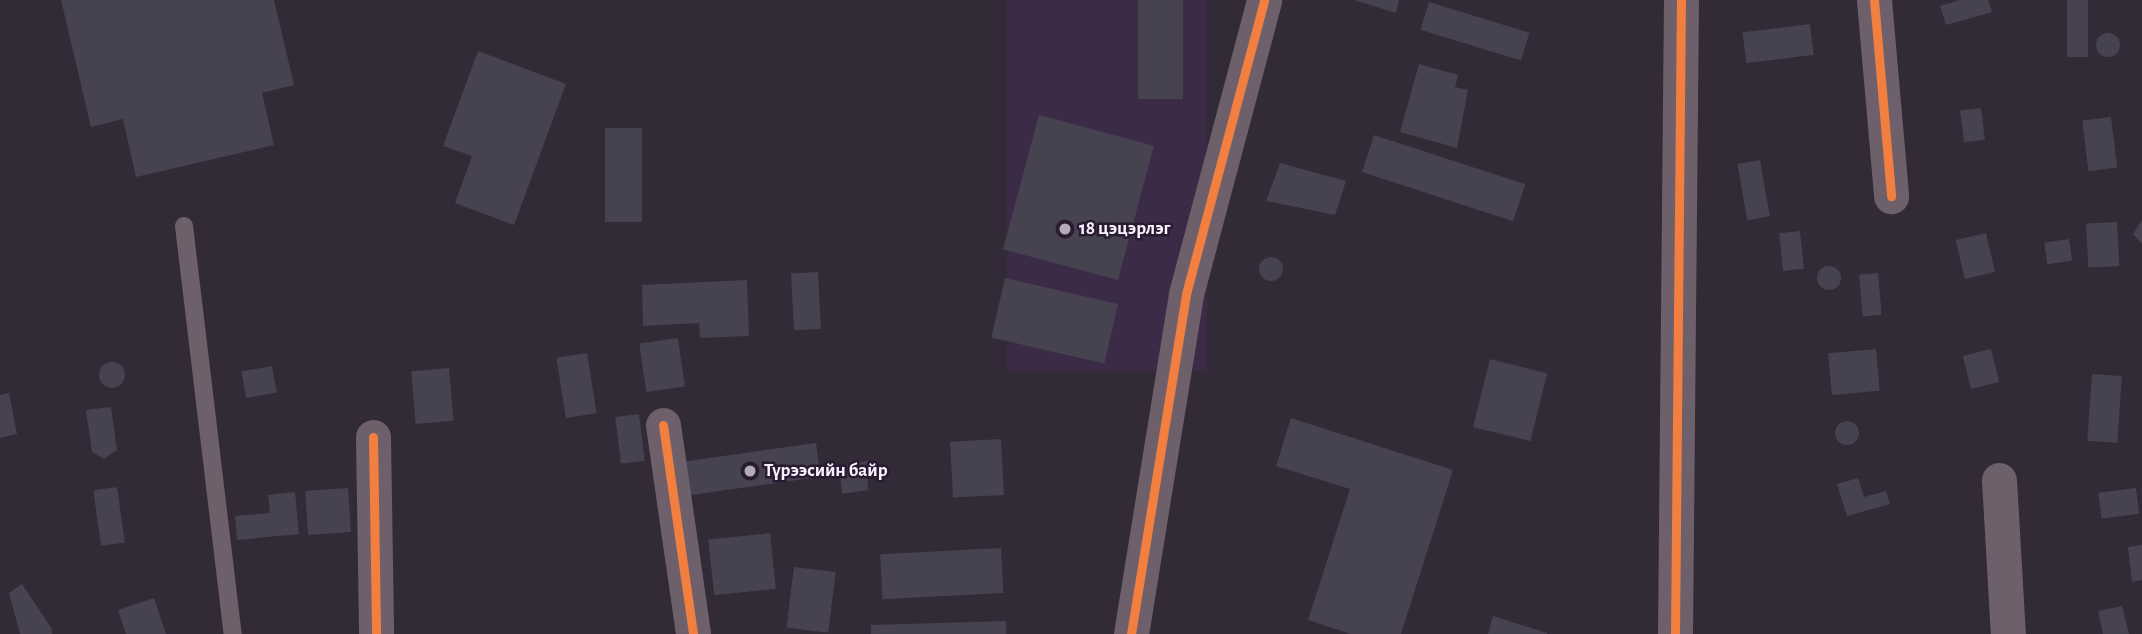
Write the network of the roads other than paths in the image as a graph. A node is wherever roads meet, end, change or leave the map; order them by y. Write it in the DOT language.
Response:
graph roads {
  1 [pos="1265,0"];
  2 [pos="1681,0"];
  3 [pos="1874,0"];
  4 [pos="1891,197"];
  5 [pos="184,226"];
  6 [pos="663,425"];
  7 [pos="373,436"];
  8 [pos="1999,480"];
  9 [pos="233,634"];
  10 [pos="376,634"];
  11 [pos="693,634"];
  12 [pos="1130,634"];
  13 [pos="1675,634"];
  14 [pos="2007,634"];
  1 -- 12 [label="street"];
  2 -- 13 [label="street"];
  3 -- 4 [label="street"];
  5 -- 9 [label="lane"];
  6 -- 11 [label="street"];
  7 -- 10 [label="street"];
  8 -- 14 [label="street"];
}
